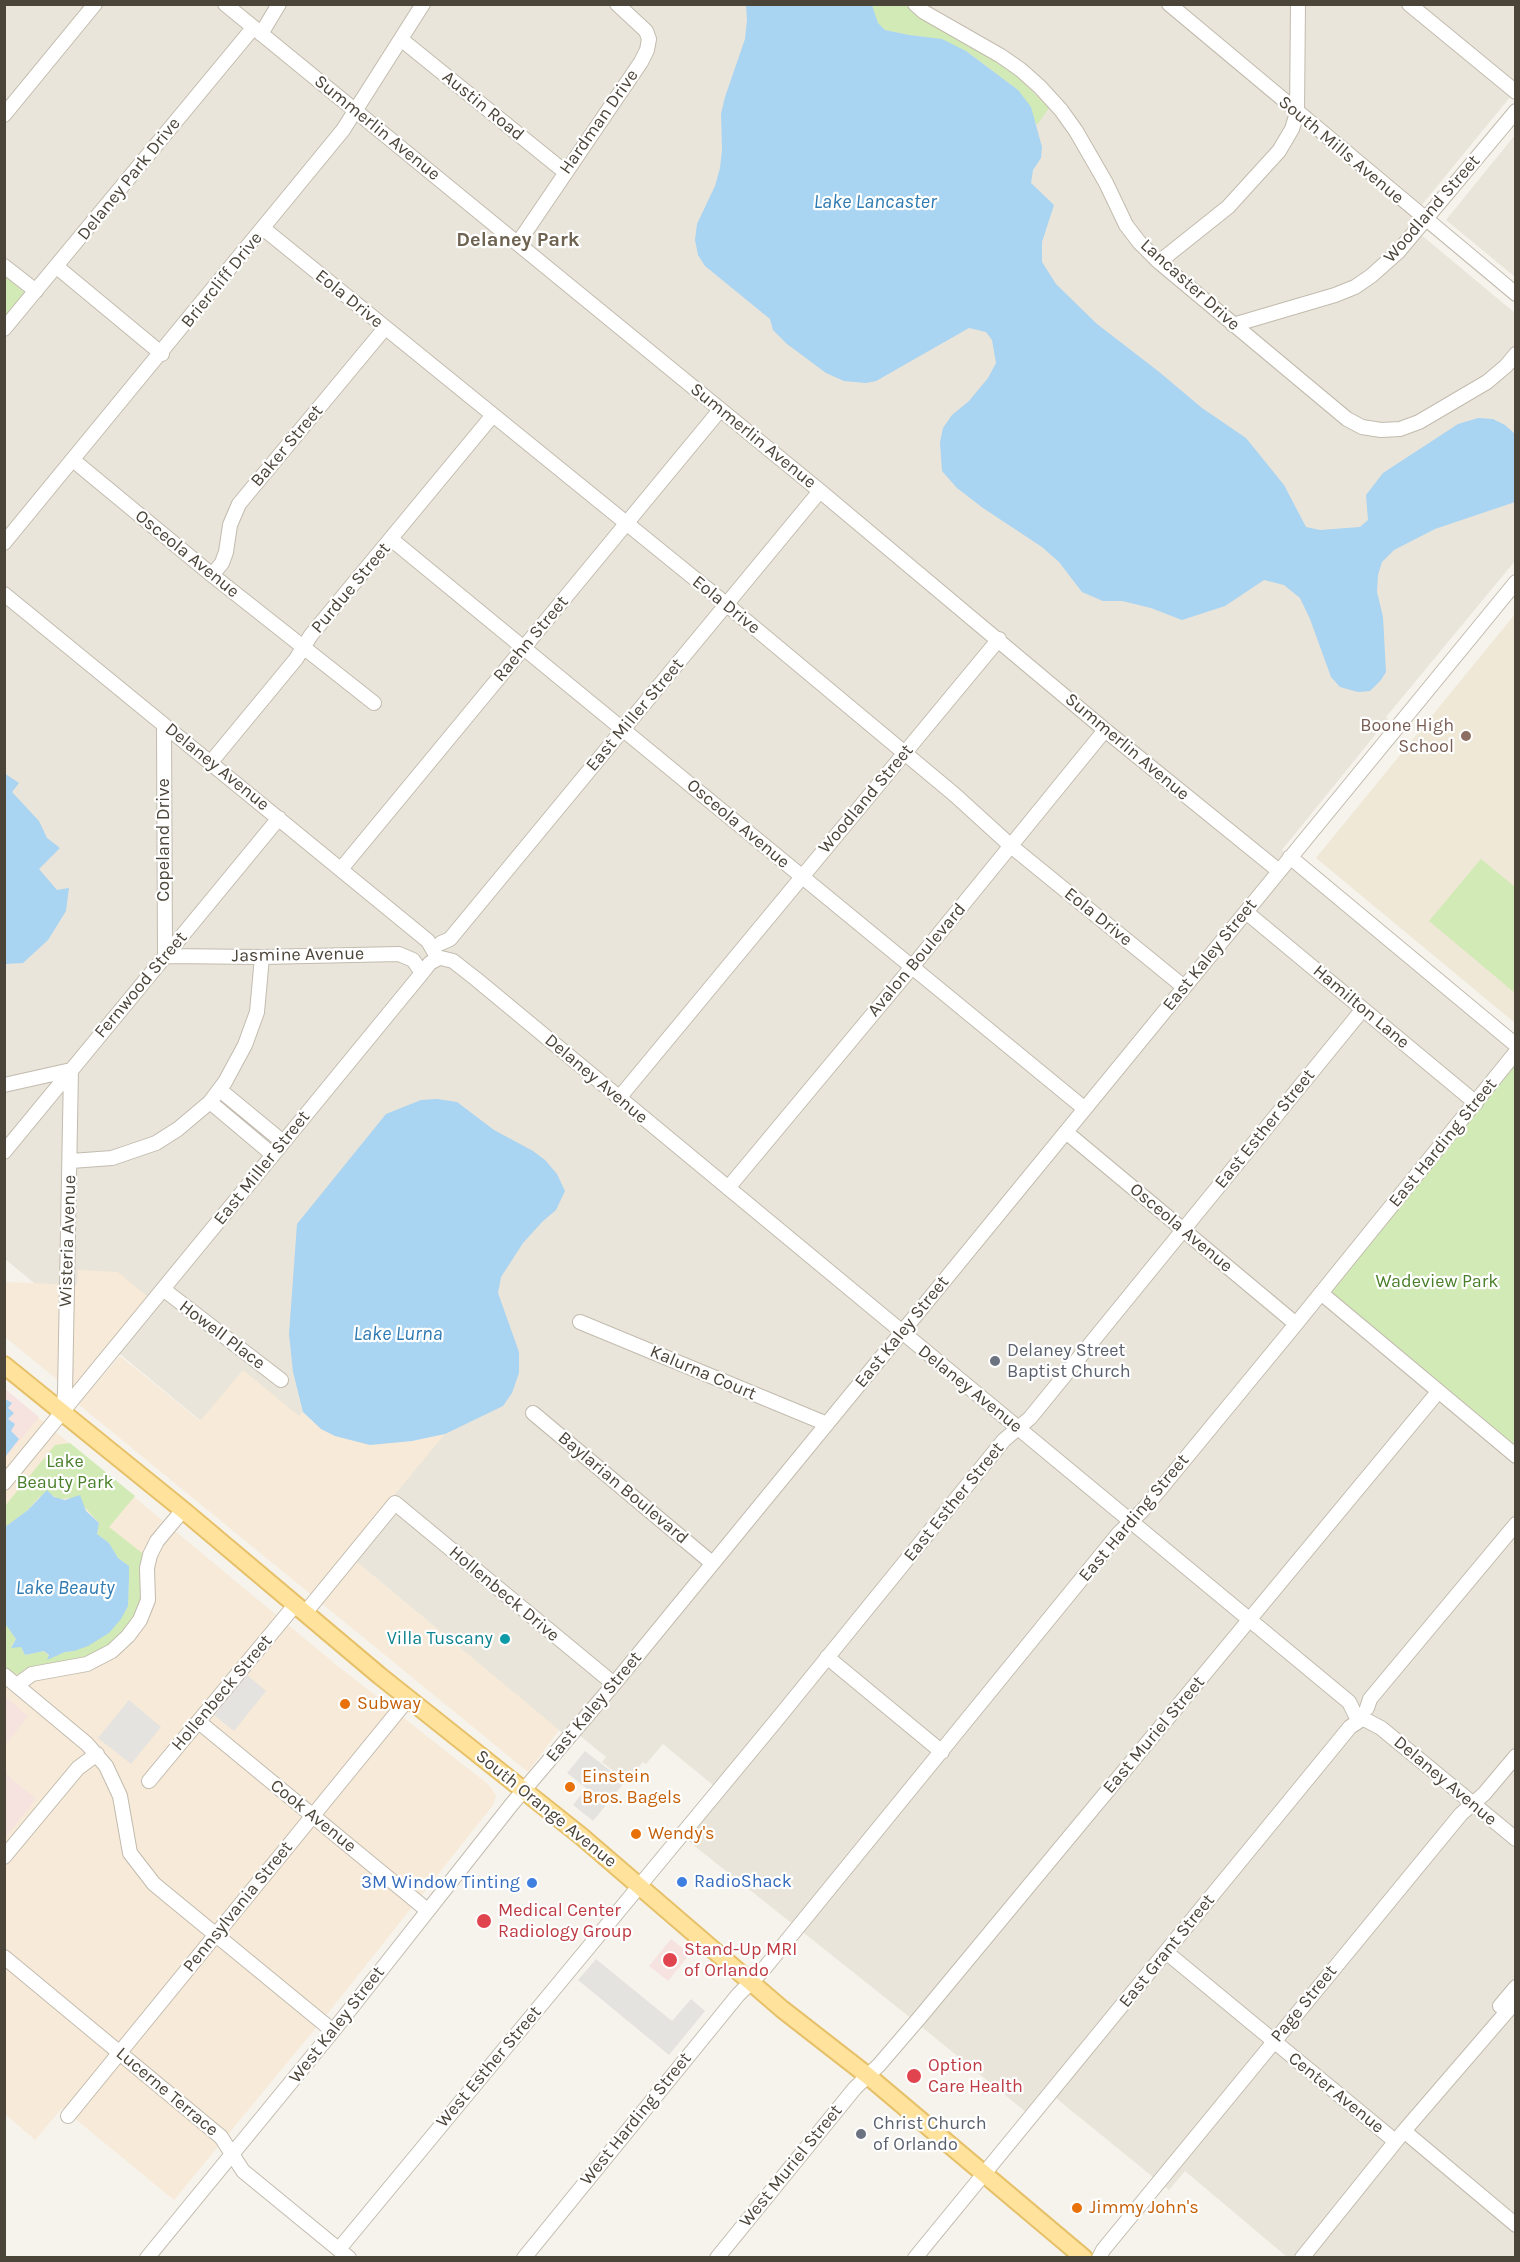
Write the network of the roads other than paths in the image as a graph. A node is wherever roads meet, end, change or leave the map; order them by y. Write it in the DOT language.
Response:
graph roads {
  1 [pos="95,4"];
  2 [pos="225,4"];
  3 [pos="279,4"];
  4 [pos="423,4"];
  5 [pos="617,4"];
  6 [pos="915,4"];
  7 [pos="1169,4"];
  8 [pos="1298,4"];
  9 [pos="1409,4"];
  10 [pos="257,31"];
  11 [pos="402,40"];
  12 [pos="1515,92"];
  13 [pos="1515,111"];
  14 [pos="356,112"];
  15 [pos="1297,113"];
  16 [pos="4,115"];
  17 [pos="565,172"];
  18 [pos="1425,220"];
  19 [pos="264,229"];
  20 [pos="518,243"];
  21 [pos="1159,262"];
  22 [pos="4,266"];
  23 [pos="57,267"];
  24 [pos="36,291"];
  25 [pos="1515,294"];
  26 [pos="1233,325"];
  27 [pos="385,328"];
  28 [pos="4,329"];
  29 [pos="162,354"];
  30 [pos="1515,354"];
  31 [pos="720,410"];
  32 [pos="492,415"];
  33 [pos="73,460"];
  34 [pos="820,491"];
  35 [pos="626,522"];
  36 [pos="391,539"];
  37 [pos="4,543"];
  38 [pos="212,575"];
  39 [pos="1515,582"];
  40 [pos="4,594"];
  41 [pos="726,604"];
  42 [pos="999,639"];
  43 [pos="303,647"];
  44 [pos="524,649"];
  45 [pos="374,703"];
  46 [pos="164,725"];
  47 [pos="622,729"];
  48 [pos="1105,730"];
  49 [pos="905,752"];
  50 [pos="211,762"];
  51 [pos="279,818"];
  52 [pos="1011,846"];
  53 [pos="1290,857"];
  54 [pos="341,869"];
  55 [pos="1279,871"];
  56 [pos="802,877"];
  57 [pos="1246,912"];
  58 [pos="439,952"];
  59 [pos="165,956"];
  60 [pos="262,957"];
  61 [pos="912,967"];
  62 [pos="1184,987"];
  63 [pos="1363,1009"];
  64 [pos="1515,1045"];
  65 [pos="1515,1052"];
  66 [pos="71,1070"];
  67 [pos="4,1085"];
  68 [pos="220,1090"];
  69 [pos="619,1098"];
  70 [pos="210,1102"];
  71 [pos="1476,1103"];
  72 [pos="1084,1109"];
  73 [pos="1066,1132"];
  74 [pos="283,1142"];
  75 [pos="4,1152"];
  76 [pos="273,1155"];
  77 [pos="71,1161"];
  78 [pos="728,1188"];
  79 [pos="1183,1230"];
  80 [pos="163,1289"];
  81 [pos="1321,1293"];
  82 [pos="580,1322"];
  83 [pos="1296,1324"];
  84 [pos="901,1333"];
  85 [pos="4,1365"];
  86 [pos="64,1365"];
  87 [pos="97,1370"];
  88 [pos="281,1380"];
  89 [pos="1438,1392"];
  90 [pos="62,1412"];
  91 [pos="533,1413"];
  92 [pos="827,1424"];
  93 [pos="1018,1428"];
  94 [pos="1515,1456"];
  95 [pos="4,1483"];
  96 [pos="395,1503"];
  97 [pos="183,1510"];
  98 [pos="1131,1521"];
  99 [pos="1515,1524"];
  100 [pos="712,1563"];
  101 [pos="300,1609"];
  102 [pos="1249,1620"];
  103 [pos="827,1657"];
  104 [pos="4,1675"];
  105 [pos="614,1684"];
  106 [pos="17,1685"];
  107 [pos="408,1699"];
  108 [pos="1361,1712"];
  109 [pos="199,1722"];
  110 [pos="942,1752"];
  111 [pos="97,1754"];
  112 [pos="1515,1756"];
  113 [pos="149,1781"];
  114 [pos="524,1790"];
  115 [pos="1473,1804"];
  116 [pos="312,1816"];
  117 [pos="1515,1839"];
  118 [pos="4,1857"];
  119 [pos="639,1886"];
  120 [pos="427,1910"];
  121 [pos="216,1934"];
  122 [pos="1166,1952"];
  123 [pos="4,1957"];
  124 [pos="750,1982"];
  125 [pos="1515,1987"];
  126 [pos="1515,2001"];
  127 [pos="333,2031"];
  128 [pos="1274,2042"];
  129 [pos="120,2052"];
  130 [pos="868,2076"];
  131 [pos="68,2116"];
  132 [pos="1400,2136"];
  133 [pos="233,2154"];
  134 [pos="984,2174"];
  135 [pos="1515,2225"];
  136 [pos="344,2253"];
  137 [pos="1305,2253"];
  138 [pos="916,2257"];
  139 [pos="147,2258"];
  140 [pos="524,2258"];
  141 [pos="717,2258"];
  142 [pos="1084,2258"];
  143 [pos="1099,2258"];
  144 [pos="1320,2258"];
  1 -- 16 [label="street"];
  2 -- 10 [label="street, Summerlin Avenue"];
  3 -- 10 [label="street, Delaney Park Drive"];
  4 -- 11 [label="street, Briercliff Drive"];
  5 -- 17 [label="street, Hardman Drive"];
  6 -- 21 [label="street, Lancaster Drive"];
  7 -- 15 [label="street, South Mills Avenue"];
  8 -- 15 [label="street"];
  9 -- 12 [label="street"];
  10 -- 14 [label="street, Summerlin Avenue"];
  10 -- 23 [label="street, Delaney Park Drive"];
  11 -- 14 [label="street, Briercliff Drive"];
  11 -- 17 [label="street, Austin Road"];
  13 -- 18 [label="street, Woodland Street"];
  14 -- 19 [label="street, Briercliff Drive"];
  14 -- 20 [label="street, Summerlin Avenue"];
  15 -- 18 [label="street, South Mills Avenue"];
  15 -- 21 [label="street"];
  17 -- 20 [label="street, Hardman Drive"];
  18 -- 25 [label="street, South Mills Avenue"];
  18 -- 26 [label="street, Woodland Street"];
  19 -- 27 [label="street, Eola Drive"];
  19 -- 29 [label="street, Briercliff Drive"];
  20 -- 31 [label="street, Summerlin Avenue"];
  21 -- 26 [label="street, Lancaster Drive"];
  22 -- 24 [label="street"];
  23 -- 24 [label="street, Delaney Park Drive"];
  23 -- 29 [label="street"];
  24 -- 28 [label="street, Delaney Park Drive"];
  26 -- 30 [label="street, Lancaster Drive"];
  27 -- 32 [label="street, Eola Drive"];
  27 -- 38 [label="street, Baker Street"];
  29 -- 33 [label="street, Briercliff Drive"];
  31 -- 34 [label="street, Summerlin Avenue"];
  31 -- 35 [label="street, Raehn Street"];
  32 -- 35 [label="street, Eola Drive"];
  32 -- 36 [label="street, Purdue Street"];
  33 -- 37 [label="street, Briercliff Drive"];
  33 -- 38 [label="street, Osceola Avenue"];
  34 -- 41 [label="street, East Miller Street"];
  34 -- 42 [label="street, Summerlin Avenue"];
  35 -- 41 [label="street, Eola Drive"];
  35 -- 44 [label="street, Raehn Street"];
  36 -- 43 [label="street, Purdue Street"];
  36 -- 44 [label="street, Osceola Avenue"];
  38 -- 43 [label="street, Osceola Avenue"];
  39 -- 53 [label="street"];
  40 -- 46 [label="street, Delaney Avenue"];
  41 -- 47 [label="street, East Miller Street"];
  41 -- 49 [label="street, Eola Drive"];
  42 -- 48 [label="street, Summerlin Avenue"];
  42 -- 49 [label="street, Woodland Street"];
  43 -- 45 [label="street, Osceola Avenue"];
  43 -- 50 [label="street, Purdue Street"];
  44 -- 47 [label="street, Osceola Avenue"];
  44 -- 54 [label="street, Raehn Street"];
  46 -- 50 [label="street, Delaney Avenue"];
  46 -- 59 [label="street, Copeland Drive"];
  47 -- 56 [label="street, Osceola Avenue"];
  47 -- 58 [label="street, East Miller Street"];
  48 -- 52 [label="street, Avalon Boulevard"];
  48 -- 55 [label="street, Summerlin Avenue"];
  49 -- 52 [label="street, Eola Drive"];
  49 -- 56 [label="street, Woodland Street"];
  50 -- 51 [label="street, Delaney Avenue"];
  51 -- 54 [label="street, Delaney Avenue"];
  51 -- 59 [label="street, Fernwood Street"];
  52 -- 61 [label="street, Avalon Boulevard"];
  52 -- 62 [label="street, Eola Drive"];
  53 -- 55 [label="street, East Kaley Street"];
  53 -- 64 [label="street"];
  54 -- 58 [label="street, Delaney Avenue"];
  55 -- 57 [label="street, East Kaley Street"];
  56 -- 61 [label="street, Osceola Avenue"];
  56 -- 69 [label="street, Woodland Street"];
  57 -- 62 [label="street, East Kaley Street"];
  57 -- 63 [label="street, Hamilton Lane"];
  58 -- 60 [label="street, Jasmine Avenue"];
  58 -- 69 [label="street, Delaney Avenue"];
  58 -- 74 [label="street, East Miller Street"];
  59 -- 60 [label="street, Jasmine Avenue"];
  59 -- 66 [label="street, Fernwood Street"];
  60 -- 68 [label="street"];
  61 -- 72 [label="street, Osceola Avenue"];
  61 -- 78 [label="street, Avalon Boulevard"];
  62 -- 72 [label="street, East Kaley Street"];
  63 -- 71 [label="street, Hamilton Lane"];
  63 -- 79 [label="street, East Esther Street"];
  65 -- 71 [label="street, East Harding Street"];
  66 -- 67 [label="street"];
  66 -- 75 [label="street, Fernwood Street"];
  66 -- 77 [label="street, Wisteria Avenue"];
  68 -- 70 [label="street"];
  68 -- 74 [label="street"];
  69 -- 78 [label="street, Delaney Avenue"];
  70 -- 76 [label="street"];
  70 -- 77 [label="street"];
  71 -- 81 [label="street, East Harding Street"];
  72 -- 73 [label="street, East Kaley Street"];
  73 -- 79 [label="street, Osceola Avenue"];
  73 -- 84 [label="street, East Kaley Street"];
  74 -- 76 [label="street, East Miller Street"];
  76 -- 80 [label="street, East Miller Street"];
  77 -- 86 [label="street, Wisteria Avenue"];
  78 -- 84 [label="street, Delaney Avenue"];
  79 -- 83 [label="street, Osceola Avenue"];
  79 -- 93 [label="street, East Esther Street"];
  80 -- 87 [label="street, East Miller Street"];
  80 -- 88 [label="street, Howell Place"];
  81 -- 83 [label="street, East Harding Street"];
  81 -- 89 [label="street"];
  82 -- 92 [label="street, Kalurna Court"];
  83 -- 98 [label="street, East Harding Street"];
  84 -- 92 [label="street, East Kaley Street"];
  84 -- 93 [label="street, Delaney Avenue"];
  85 -- 90 [label="main road, South Orange Avenue"];
  86 -- 87 [label="street"];
  86 -- 90 [label="street, Wisteria Avenue"];
  87 -- 90 [label="street, East Miller Street"];
  89 -- 94 [label="street"];
  89 -- 102 [label="street, East Muriel Street"];
  90 -- 95 [label="street, East Miller Street"];
  90 -- 97 [label="main road, South Orange Avenue"];
  91 -- 100 [label="street, Baylarian Boulevard"];
  92 -- 100 [label="street, East Kaley Street"];
  93 -- 98 [label="street, Delaney Avenue"];
  93 -- 103 [label="street, East Esther Street"];
  96 -- 101 [label="street, Hollenbeck Street"];
  96 -- 105 [label="street, Hollenbeck Drive"];
  97 -- 101 [label="main road, South Orange Avenue"];
  97 -- 106 [label="street"];
  98 -- 102 [label="street, Delaney Avenue"];
  98 -- 110 [label="street, East Harding Street"];
  99 -- 108 [label="street, East Grant Street"];
  100 -- 105 [label="street, East Kaley Street"];
  101 -- 107 [label="main road, South Orange Avenue"];
  101 -- 109 [label="street, Hollenbeck Street"];
  102 -- 108 [label="street, Delaney Avenue"];
  102 -- 130 [label="street, East Muriel Street"];
  103 -- 110 [label="street"];
  103 -- 119 [label="street, East Esther Street"];
  104 -- 106 [label="street"];
  105 -- 114 [label="street, East Kaley Street"];
  106 -- 111 [label="street"];
  107 -- 114 [label="main road, South Orange Avenue"];
  107 -- 116 [label="street, Pennsylvania Street"];
  108 -- 115 [label="street, Delaney Avenue"];
  108 -- 122 [label="street, East Grant Street"];
  109 -- 113 [label="street, Hollenbeck Street"];
  109 -- 116 [label="street, Cook Avenue"];
  110 -- 124 [label="street, East Harding Street"];
  111 -- 118 [label="street"];
  111 -- 121 [label="street"];
  112 -- 115 [label="street, Page Street"];
  114 -- 119 [label="main road, South Orange Avenue"];
  114 -- 120 [label="street, West Kaley Street"];
  115 -- 117 [label="street, Delaney Avenue"];
  115 -- 128 [label="street, Page Street"];
  116 -- 120 [label="street, Cook Avenue"];
  116 -- 121 [label="street, Pennsylvania Street"];
  119 -- 124 [label="main road, South Orange Avenue"];
  119 -- 136 [label="street, West Esther Street"];
  120 -- 127 [label="street, West Kaley Street"];
  121 -- 127 [label="street"];
  121 -- 129 [label="street, Pennsylvania Street"];
  122 -- 128 [label="street, Center Avenue"];
  122 -- 134 [label="street, East Grant Street"];
  123 -- 129 [label="street, Lucerne Terrace"];
  124 -- 130 [label="main road, South Orange Avenue"];
  124 -- 140 [label="street, West Harding Street"];
  125 -- 132 [label="street"];
  126 -- 132 [label="street"];
  127 -- 133 [label="street, West Kaley Street"];
  128 -- 132 [label="street, Center Avenue"];
  128 -- 143 [label="street, Page Street"];
  129 -- 131 [label="street, Pennsylvania Street"];
  129 -- 133 [label="street, Lucerne Terrace"];
  130 -- 134 [label="main road, South Orange Avenue"];
  130 -- 141 [label="street, West Muriel Street"];
  132 -- 135 [label="street, Center Avenue"];
  132 -- 137 [label="street"];
  133 -- 136 [label="street, Lucerne Terrace"];
  133 -- 139 [label="street, West Kaley Street"];
  134 -- 138 [label="street, East Grant Street"];
  134 -- 142 [label="main road, South Orange Avenue"];
  137 -- 144 [label="street"];
}
